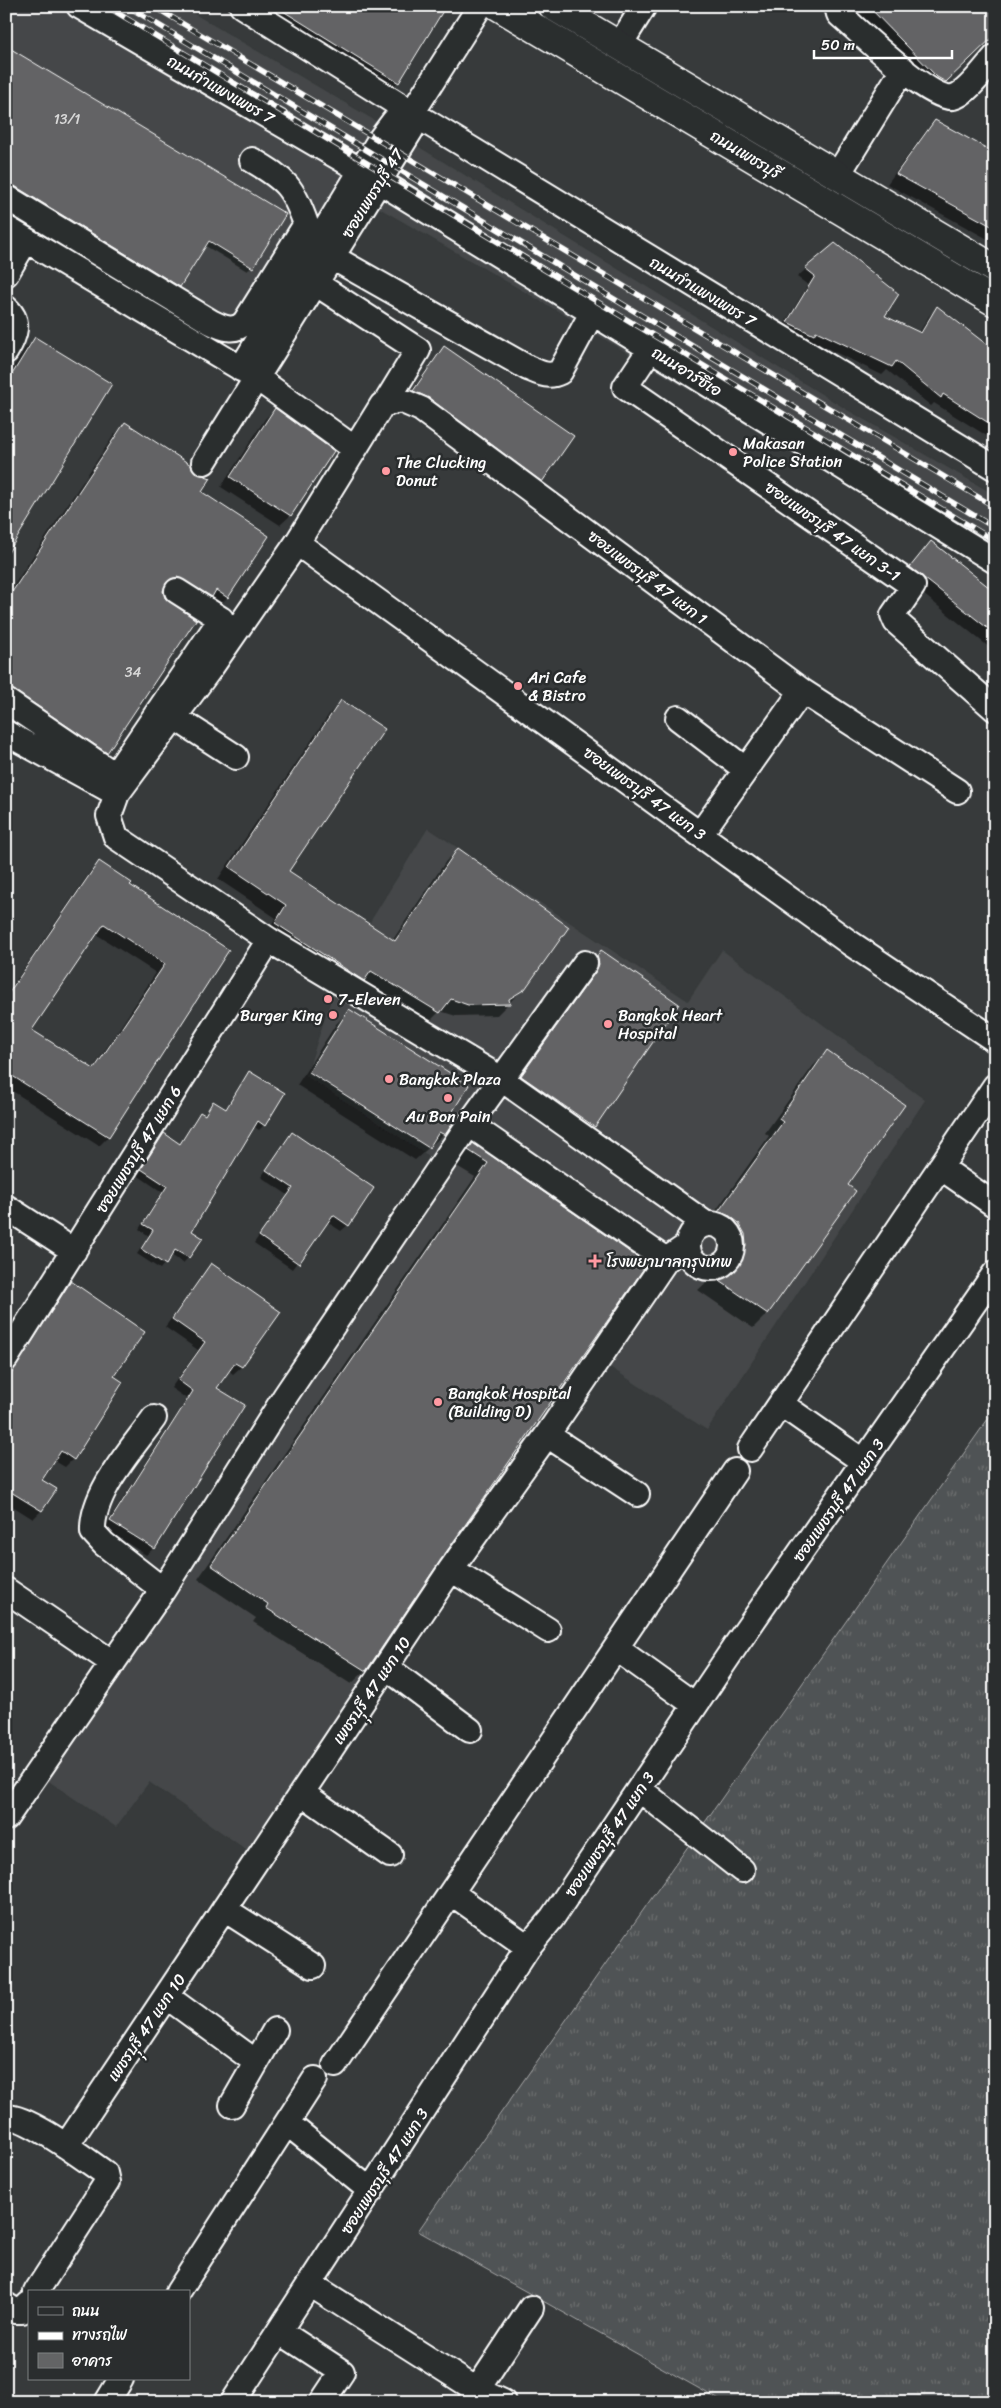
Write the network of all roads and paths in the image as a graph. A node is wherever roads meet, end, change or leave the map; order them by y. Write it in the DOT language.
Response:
graph roads {
  1 [pos="79,6"];
  2 [pos="242,6"];
  3 [pos="480,6"];
  4 [pos="498,6"];
  5 [pos="553,6"];
  6 [pos="644,6"];
  7 [pos="837,6"];
  8 [pos="619,46"];
  9 [pos="995,57"];
  10 [pos="903,69"];
  11 [pos="412,113"];
  12 [pos="252,160"];
  13 [pos="371,176"];
  14 [pos="837,176"];
  15 [pos="6,197"];
  16 [pos="16,234"];
  17 [pos="324,252"];
  18 [pos="995,269"];
  19 [pos="6,274"];
  20 [pos="315,283"];
  21 [pos="995,302"];
  22 [pos="6,308"];
  23 [pos="592,313"];
  24 [pos="650,348"];
  25 [pos="6,351"];
  26 [pos="249,373"];
  27 [pos="385,404"];
  28 [pos="355,449"];
  29 [pos="204,462"];
  30 [pos="995,468"];
  31 [pos="297,543"];
  32 [pos="995,561"];
  33 [pos="177,591"];
  34 [pos="802,691"];
  35 [pos="6,701"];
  36 [pos="174,709"];
  37 [pos="995,709"];
  38 [pos="678,718"];
  39 [pos="6,733"];
  40 [pos="236,756"];
  41 [pos="745,769"];
  42 [pos="957,790"];
  43 [pos="117,794"];
  44 [pos="701,833"];
  45 [pos="270,940"];
  46 [pos="585,962"];
  47 [pos="995,1040"];
  48 [pos="500,1078"];
  49 [pos="995,1086"];
  50 [pos="469,1124"];
  51 [pos="940,1167"];
  52 [pos="995,1205"];
  53 [pos="6,1207"];
  54 [pos="706,1224"];
  55 [pos="688,1245"];
  56 [pos="74,1251"];
  57 [pos="666,1260"];
  58 [pos="995,1273"];
  59 [pos="6,1358"];
  60 [pos="781,1404"];
  61 [pos="154,1418"];
  62 [pos="547,1435"];
  63 [pos="750,1449"];
  64 [pos="864,1462"];
  65 [pos="735,1470"];
  66 [pos="637,1494"];
  67 [pos="451,1569"];
  68 [pos="6,1590"];
  69 [pos="162,1590"];
  70 [pos="548,1630"];
  71 [pos="616,1649"];
  72 [pos="113,1663"];
  73 [pos="386,1667"];
  74 [pos="695,1706"];
  75 [pos="470,1730"];
  76 [pos="639,1789"];
  77 [pos="302,1793"];
  78 [pos="6,1818"];
  79 [pos="390,1855"];
  80 [pos="742,1870"];
  81 [pos="452,1894"];
  82 [pos="224,1909"];
  83 [pos="528,1947"];
  84 [pos="313,1966"];
  85 [pos="166,1996"];
  86 [pos="275,2030"];
  87 [pos="256,2062"];
  88 [pos="335,2065"];
  89 [pos="315,2080"];
  90 [pos="232,2105"];
  91 [pos="6,2118"];
  92 [pos="287,2123"];
  93 [pos="66,2146"];
  94 [pos="371,2191"];
  95 [pos="310,2284"];
  96 [pos="37,2290"];
  97 [pos="179,2290"];
  98 [pos="28,2305"];
  99 [pos="6,2306"];
  100 [pos="531,2308"];
  101 [pos="278,2331"];
  102 [pos="121,2380"];
  103 [pos="473,2396"];
  104 [pos="107,2402"];
  105 [pos="233,2402"];
  106 [pos="322,2402"];
  107 [pos="503,2402"];
  1 -- 13 [label="street, ถนนกำแพงเพชร 7"];
  2 -- 11 [label="street, ถนนกำแพงเพชร 7"];
  3 -- 11 [label="street"];
  4 -- 21 [label="main road, ถนนเพชรบุรี"];
  5 -- 8 [label="main road, ถนนเพชรบุรี"];
  6 -- 8 [label="street"];
  7 -- 10 [label="street"];
  8 -- 14 [label="main road, ถนนเพชรบุรี"];
  9 -- 10 [label="street"];
  10 -- 14 [label="street"];
  11 -- 13 [label="street"];
  11 -- 30 [label="street, ถนนกำแพงเพชร 7"];
  12 -- 15 [label="street"];
  13 -- 17 [label="street"];
  13 -- 23 [label="street, ถนนอาร์ซีเอ"];
  14 -- 18 [label="main road, ถนนเพชรบุรี"];
  16 -- 19 [label="street"];
  16 -- 26 [label="street"];
  17 -- 20 [label="street"];
  17 -- 23 [label="street"];
  17 -- 26 [label="street"];
  20 -- 26 [label="street"];
  20 -- 27 [label="street"];
  22 -- 25 [label="street"];
  23 -- 24 [label="street, ถนนอาร์ซีเอ"];
  24 -- 32 [label="street, ถนนอาร์ซีเอ"];
  24 -- 37 [label="street, ซอยเพชรบุรี 47 แยก 3-1"];
  26 -- 28 [label="street"];
  26 -- 29 [label="street"];
  27 -- 28 [label="street"];
  27 -- 34 [label="street, ซอยเพชรบุรี 47 แยก 1"];
  28 -- 31 [label="street"];
  31 -- 36 [label="street"];
  31 -- 44 [label="street, ซอยเพชรบุรี 47 แยก 3"];
  33 -- 36 [label="street"];
  34 -- 41 [label="street"];
  34 -- 42 [label="street, ซอยเพชรบุรี 47 แยก 1"];
  35 -- 36 [label="street"];
  36 -- 40 [label="street"];
  36 -- 43 [label="street"];
  38 -- 41 [label="street"];
  39 -- 43 [label="street"];
  41 -- 44 [label="street"];
  43 -- 45 [label="street"];
  44 -- 47 [label="street, ซอยเพชรบุรี 47 แยก 3"];
  45 -- 48 [label="street"];
  45 -- 56 [label="street, ซอยเพชรบุรี 47 แยก 6"];
  46 -- 48 [label="street"];
  48 -- 50 [label="street"];
  48 -- 54 [label="street"];
  49 -- 51 [label="street"];
  50 -- 57 [label="street"];
  50 -- 69 [label="street"];
  51 -- 52 [label="street"];
  51 -- 60 [label="street"];
  53 -- 56 [label="street"];
  54 -- 55 [label="street"];
  54 -- 55 [label="street"];
  55 -- 57 [label="street, เพชรบุุรี 47 แยก 10"];
  56 -- 59 [label="street, ซอยเพชรบุรี 47 แยก 6"];
  57 -- 62 [label="street, เพชรบุุรี 47 แยก 10"];
  58 -- 64 [label="street, ซอยเพชรบุรี 47 แยก 3"];
  60 -- 63 [label="street"];
  60 -- 64 [label="street"];
  61 -- 69 [label="street"];
  62 -- 66 [label="street"];
  62 -- 67 [label="street, เพชรบุุรี 47 แยก 10"];
  64 -- 74 [label="street, ซอยเพชรบุรี 47 แยก 3"];
  65 -- 71 [label="street"];
  67 -- 70 [label="street"];
  67 -- 73 [label="street, เพชรบุุรี 47 แยก 10"];
  68 -- 72 [label="street"];
  69 -- 72 [label="street"];
  71 -- 74 [label="street"];
  71 -- 81 [label="street"];
  72 -- 78 [label="street"];
  73 -- 75 [label="street"];
  73 -- 77 [label="street, เพชรบุุรี 47 แยก 10"];
  74 -- 76 [label="street, ซอยเพชรบุรี 47 แยก 3"];
  76 -- 80 [label="street"];
  76 -- 83 [label="street, ซอยเพชรบุรี 47 แยก 3"];
  77 -- 79 [label="street"];
  77 -- 82 [label="street, เพชรบุุรี 47 แยก 10"];
  81 -- 83 [label="street"];
  81 -- 88 [label="street"];
  82 -- 84 [label="street"];
  82 -- 85 [label="street, เพชรบุุรี 47 แยก 10"];
  83 -- 94 [label="street, ซอยเพชรบุรี 47 แยก 3"];
  85 -- 87 [label="street"];
  85 -- 93 [label="street, เพชรบุุรี 47 แยก 10"];
  86 -- 87 [label="street"];
  87 -- 90 [label="street"];
  89 -- 92 [label="street"];
  91 -- 93 [label="street"];
  92 -- 94 [label="street"];
  92 -- 97 [label="street"];
  93 -- 96 [label="street"];
  94 -- 95 [label="street, ซอยเพชรบุรี 47 แยก 3"];
  95 -- 101 [label="street, ซอยเพชรบุรี 47 แยก 3"];
  95 -- 103 [label="street"];
  98 -- 99 [label="street"];
  100 -- 103 [label="street"];
  101 -- 105 [label="street, ซอยเพชรบุรี 47 แยก 3"];
  101 -- 106 [label="street"];
  102 -- 104 [label="street"];
  103 -- 107 [label="street"];
}
